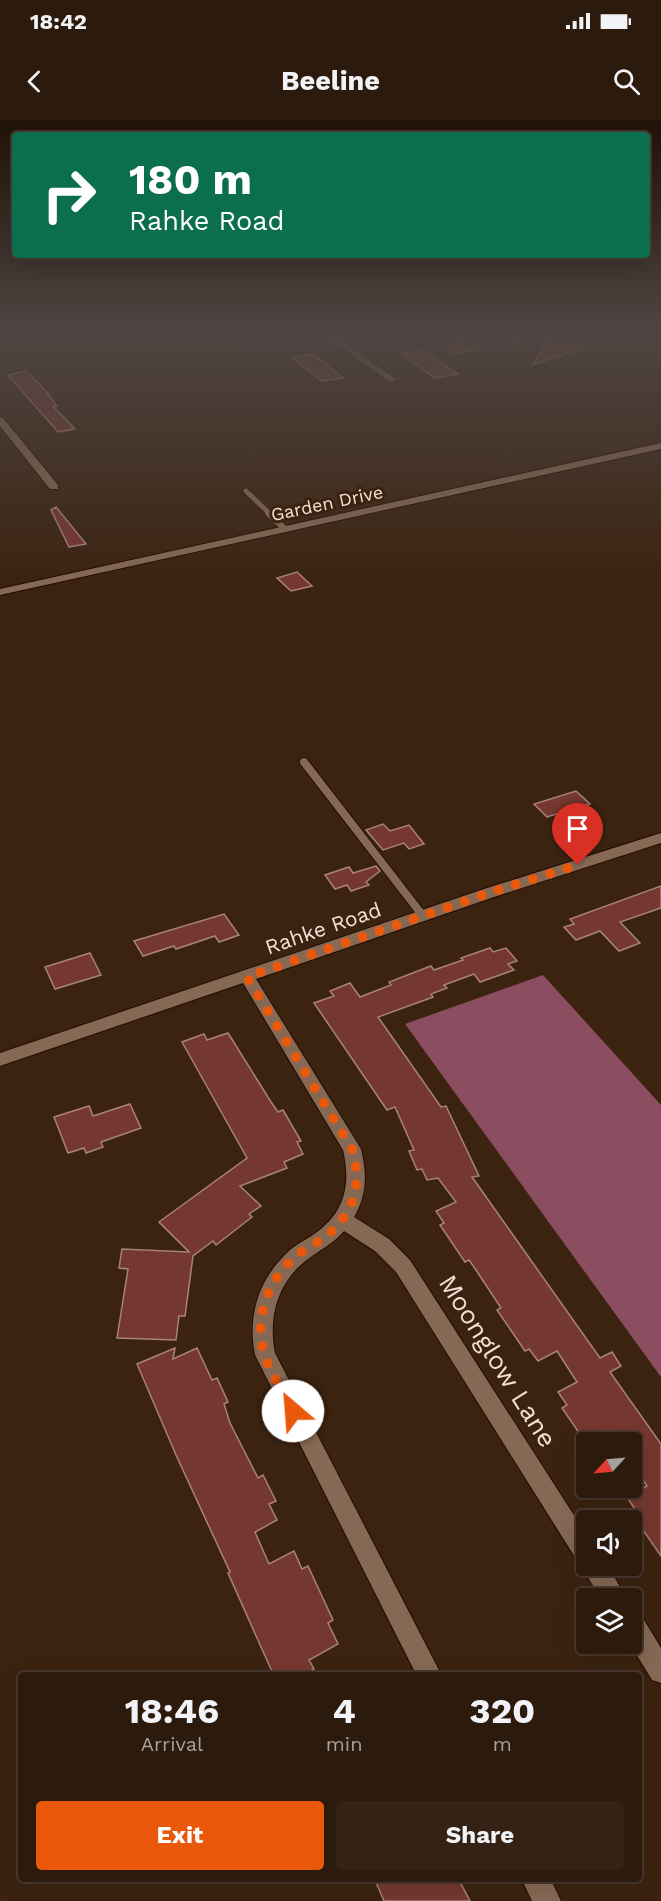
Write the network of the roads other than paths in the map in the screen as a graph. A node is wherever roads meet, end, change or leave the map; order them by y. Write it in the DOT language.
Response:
graph roads {
  1 [pos="0,420"];
  2 [pos="661,446"];
  3 [pos="54,487"];
  4 [pos="246,491"];
  5 [pos="285,529"];
  6 [pos="0,592"];
  7 [pos="304,762"];
  8 [pos="661,838"];
  9 [pos="423,916"];
  10 [pos="247,977"];
  11 [pos="0,1060"];
  12 [pos="341,1220"];
  13 [pos="576,1538"];
  14 [pos="642,1640"];
  15 [pos="661,1671"];
  16 [pos="428,1672"];
  17 [pos="537,1882"];
  18 [pos="547,1901"];
  1 -- 3 [label="street"];
  2 -- 5 [label="street, Garden Drive"];
  4 -- 5 [label="lane"];
  5 -- 6 [label="street, Garden Drive"];
  7 -- 9 [label="lane"];
  8 -- 9 [label="street, Rahke Road"];
  9 -- 10 [label="street, Rahke Road"];
  10 -- 11 [label="street, Rahke Road"];
  10 -- 12 [label="street"];
  12 -- 13 [label="street, Moonglow Lane"];
  12 -- 16 [label="street"];
  14 -- 15 [label="street"];
  17 -- 18 [label="street"];
}
